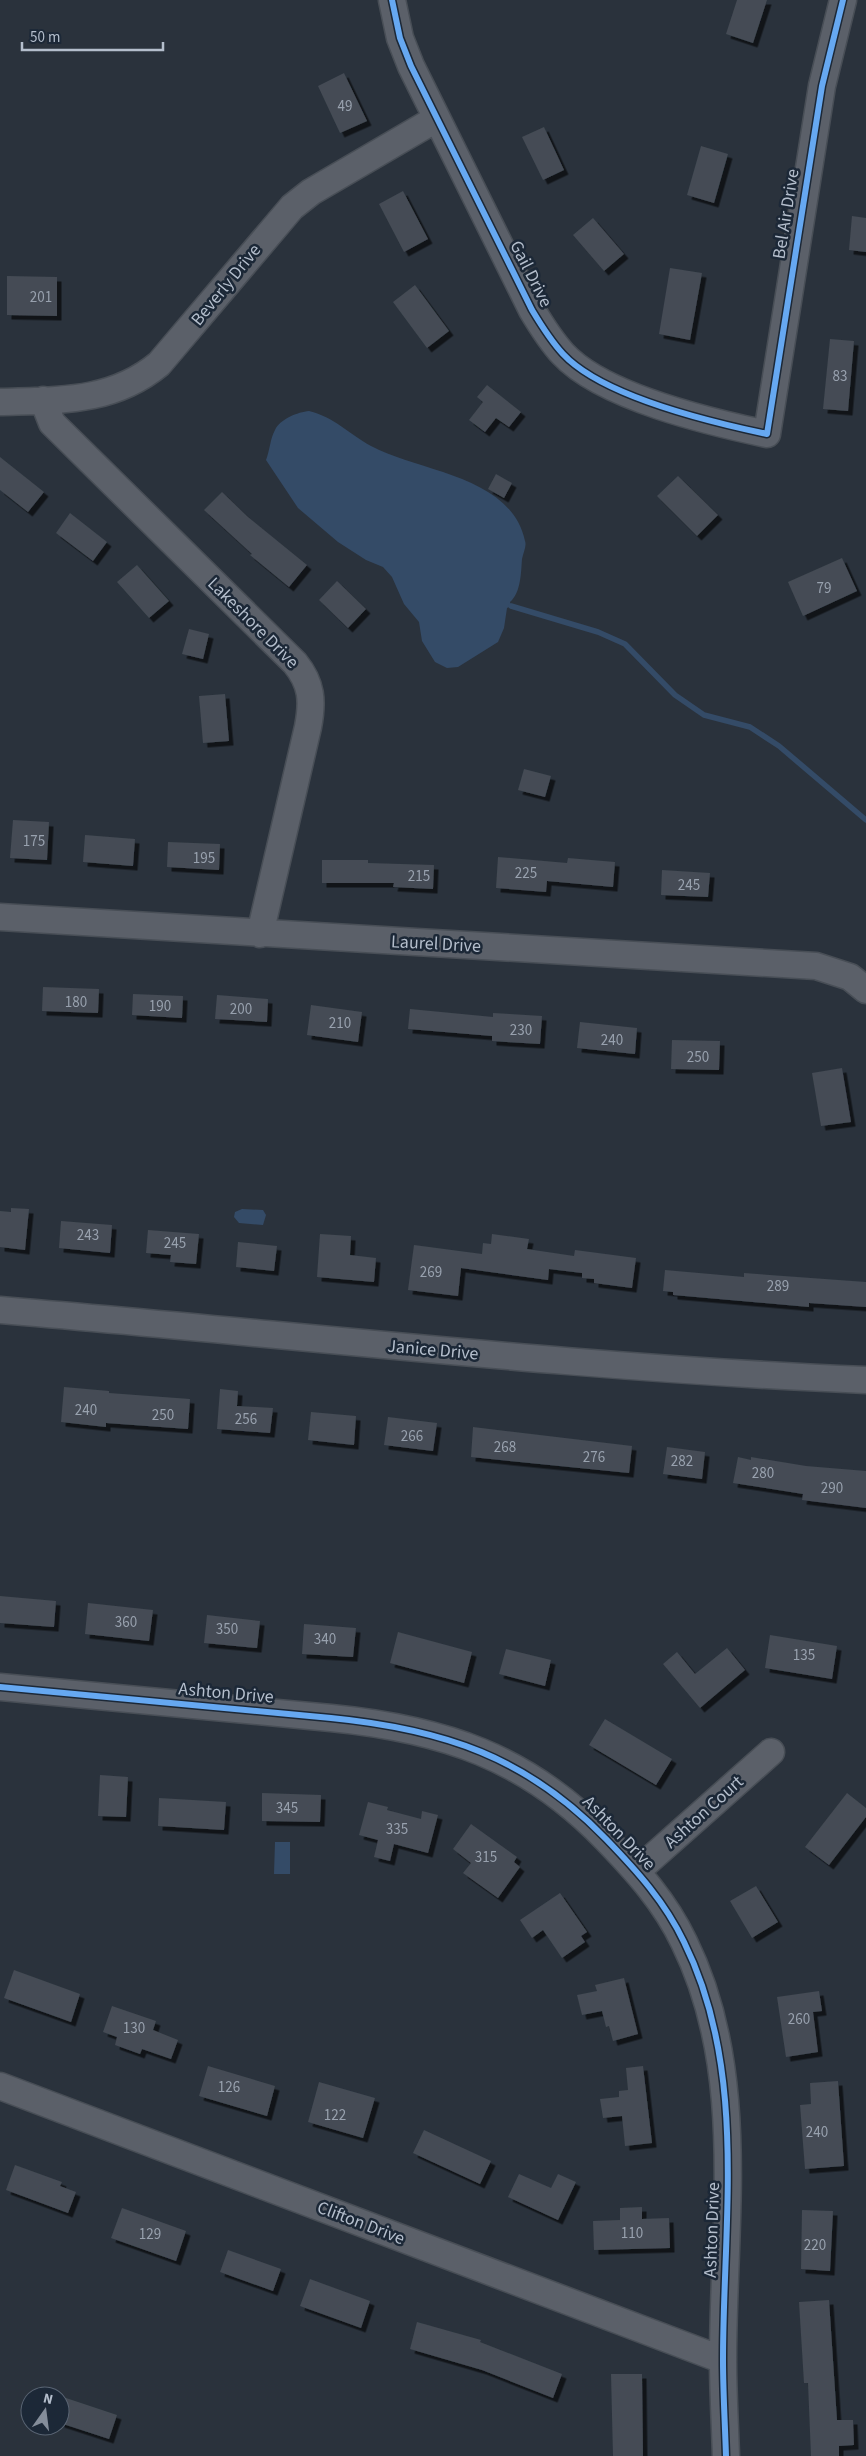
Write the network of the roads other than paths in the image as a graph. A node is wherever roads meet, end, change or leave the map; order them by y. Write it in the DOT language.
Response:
graph roads {
  1 [pos="392,0"];
  2 [pos="843,0"];
  3 [pos="436,119"];
  4 [pos="43,400"];
  5 [pos="0,402"];
  6 [pos="767,434"];
  7 [pos="0,917"];
  8 [pos="260,934"];
  9 [pos="866,990"];
  10 [pos="0,1310"];
  11 [pos="866,1380"];
  12 [pos="0,1687"];
  13 [pos="771,1752"];
  14 [pos="637,1871"];
  15 [pos="0,2086"];
  16 [pos="723,2360"];
  17 [pos="726,2456"];
  1 -- 3 [label="street, Gail Drive"];
  2 -- 6 [label="street, Bel Air Drive"];
  3 -- 4 [label="street, Beverly Drive"];
  3 -- 6 [label="street, Gail Drive"];
  4 -- 5 [label="street, Beverly Drive"];
  4 -- 8 [label="street, Lakeshore Drive"];
  7 -- 8 [label="street, Laurel Drive"];
  8 -- 9 [label="street, Laurel Drive"];
  10 -- 11 [label="street, Janice Drive"];
  12 -- 14 [label="street, Ashton Drive"];
  13 -- 14 [label="street, Ashton Court"];
  14 -- 16 [label="street, Ashton Drive"];
  15 -- 16 [label="street, Clifton Drive"];
  16 -- 17 [label="street, Ashton Drive"];
}
